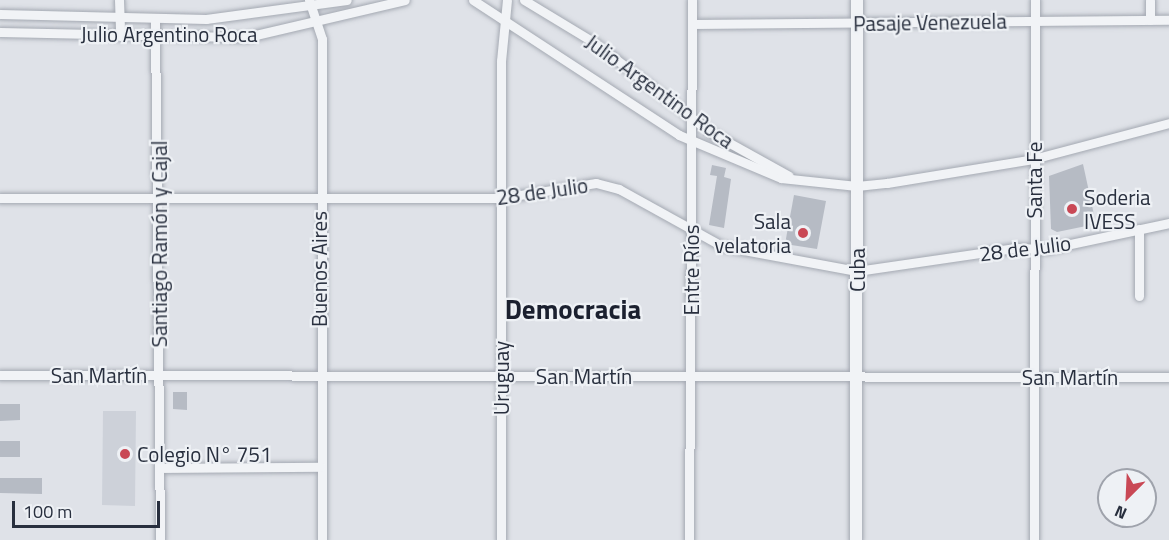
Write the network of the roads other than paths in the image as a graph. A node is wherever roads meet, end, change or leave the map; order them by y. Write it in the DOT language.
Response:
graph roads {
  1 [pos="119,0"];
  2 [pos="347,0"];
  3 [pos="405,0"];
  4 [pos="473,0"];
  5 [pos="507,0"];
  6 [pos="524,0"];
  7 [pos="692,0"];
  8 [pos="857,0"];
  9 [pos="1035,0"];
  10 [pos="1150,0"];
  11 [pos="310,4"];
  12 [pos="0,14"];
  13 [pos="505,18"];
  14 [pos="119,19"];
  15 [pos="155,20"];
  16 [pos="1150,20"];
  17 [pos="1169,20"];
  18 [pos="1034,21"];
  19 [pos="857,23"];
  20 [pos="318,24"];
  21 [pos="692,24"];
  22 [pos="0,32"];
  23 [pos="120,36"];
  24 [pos="157,37"];
  25 [pos="691,120"];
  26 [pos="1169,123"];
  27 [pos="691,141"];
  28 [pos="1033,159"];
  29 [pos="797,180"];
  30 [pos="857,186"];
  31 [pos="160,196"];
  32 [pos="320,197"];
  33 [pos="0,198"];
  34 [pos="501,198"];
  35 [pos="1169,223"];
  36 [pos="1139,229"];
  37 [pos="691,233"];
  38 [pos="1034,249"];
  39 [pos="857,271"];
  40 [pos="1139,296"];
  41 [pos="160,374"];
  42 [pos="0,375"];
  43 [pos="319,375"];
  44 [pos="501,375"];
  45 [pos="690,376"];
  46 [pos="857,376"];
  47 [pos="1035,377"];
  48 [pos="1169,377"];
  49 [pos="320,467"];
  50 [pos="160,468"];
  51 [pos="160,540"];
  52 [pos="322,540"];
  53 [pos="501,540"];
  54 [pos="689,540"];
  55 [pos="856,540"];
  56 [pos="1034,540"];
  1 -- 14 [label="street"];
  2 -- 11 [label="street, Julio Argentino Roca"];
  3 -- 20 [label="street, Julio Argentino Roca"];
  4 -- 13 [label="street, Julio Argentino Roca"];
  5 -- 13 [label="street, Uruguay"];
  6 -- 25 [label="street, Julio Argentino Roca"];
  7 -- 21 [label="street, Entre Ríos"];
  8 -- 19 [label="street, Cuba"];
  9 -- 18 [label="street, Santa Fe"];
  10 -- 16 [label="street"];
  11 -- 15 [label="street, Julio Argentino Roca"];
  11 -- 20 [label="street, Buenos Aires"];
  12 -- 14 [label="street, Julio Argentino Roca"];
  13 -- 27 [label="street, Julio Argentino Roca"];
  13 -- 34 [label="street, Uruguay"];
  14 -- 15 [label="street, Julio Argentino Roca"];
  14 -- 23 [label="street"];
  15 -- 24 [label="street, Santiago Ramón y Cajal"];
  16 -- 17 [label="street, Pasaje Venezuela"];
  16 -- 18 [label="street, Pasaje Venezuela"];
  18 -- 19 [label="street, Pasaje Venezuela"];
  18 -- 28 [label="street, Santa Fe"];
  19 -- 21 [label="street, Pasaje Venezuela"];
  19 -- 30 [label="street, Cuba"];
  20 -- 24 [label="street, Julio Argentino Roca"];
  20 -- 32 [label="street, Buenos Aires"];
  21 -- 25 [label="street, Entre Ríos"];
  22 -- 23 [label="street, Julio Argentino Roca"];
  23 -- 24 [label="street, Julio Argentino Roca"];
  24 -- 31 [label="street, Santiago Ramón y Cajal"];
  25 -- 27 [label="street, Entre Ríos"];
  25 -- 29 [label="street, Julio Argentino Roca"];
  26 -- 28 [label="street, Julio Argentino Roca"];
  27 -- 29 [label="street, Julio Argentino Roca"];
  27 -- 37 [label="street, Entre Ríos"];
  28 -- 30 [label="street, Julio Argentino Roca"];
  28 -- 38 [label="street, Santa Fe"];
  29 -- 30 [label="street, Julio Argentino Roca"];
  30 -- 39 [label="street, Cuba"];
  31 -- 32 [label="street, 28 de Julio"];
  31 -- 33 [label="street, 28 de Julio"];
  31 -- 41 [label="street, Santiago Ramón y Cajal"];
  32 -- 34 [label="street, 28 de Julio"];
  32 -- 43 [label="street, Buenos Aires"];
  34 -- 37 [label="street, 28 de Julio"];
  34 -- 44 [label="street, Uruguay"];
  35 -- 36 [label="street, 28 de Julio"];
  36 -- 38 [label="street, 28 de Julio"];
  36 -- 40 [label="street"];
  37 -- 39 [label="street, 28 de Julio"];
  37 -- 45 [label="street, Entre Ríos"];
  38 -- 39 [label="street, 28 de Julio"];
  38 -- 47 [label="street, Santa Fe"];
  39 -- 46 [label="street, Cuba"];
  41 -- 42 [label="street, San Martín"];
  41 -- 43 [label="street, San Martín"];
  41 -- 50 [label="street, Santiago Ramón y Cajal"];
  43 -- 44 [label="street, San Martín"];
  43 -- 49 [label="street, Buenos Aires"];
  44 -- 45 [label="street, San Martín"];
  44 -- 53 [label="street, Uruguay"];
  45 -- 46 [label="street, San Martín"];
  45 -- 54 [label="street, Entre Ríos"];
  46 -- 47 [label="street, San Martín"];
  46 -- 55 [label="street, Cuba"];
  47 -- 48 [label="street, San Martín"];
  47 -- 56 [label="street, Santa Fe"];
  49 -- 50 [label="street"];
  49 -- 52 [label="street, Buenos Aires"];
  50 -- 51 [label="street, Santiago Ramón y Cajal"];
}
